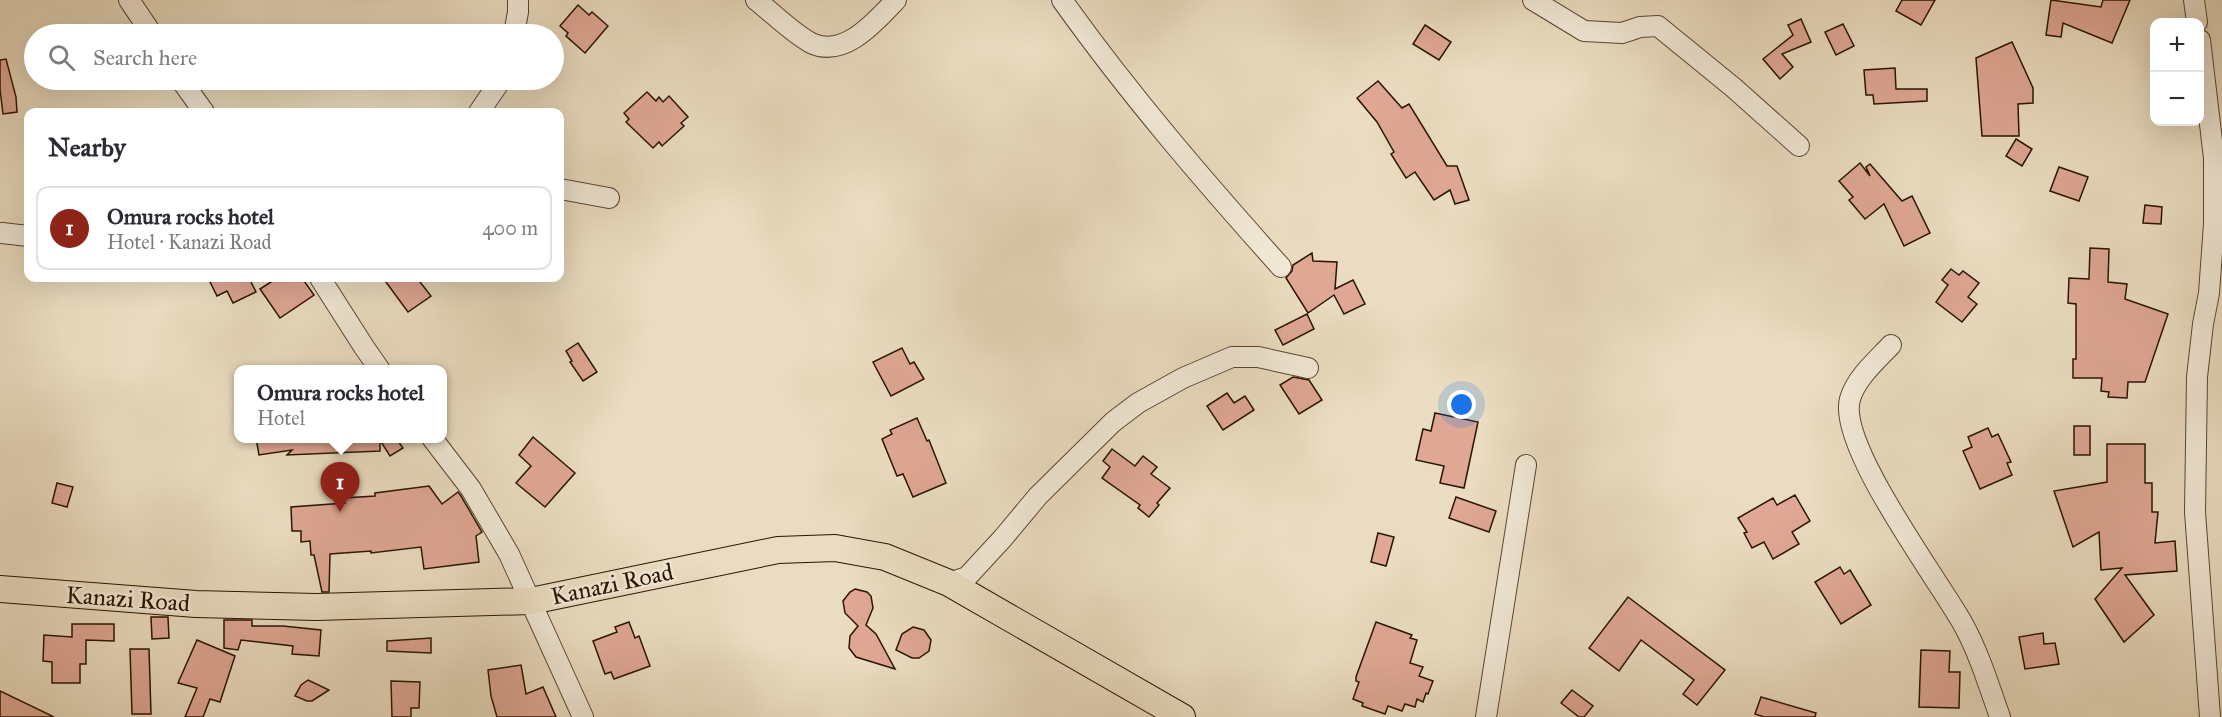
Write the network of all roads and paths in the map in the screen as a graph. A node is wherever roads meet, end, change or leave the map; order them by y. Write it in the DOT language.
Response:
graph roads {
  1 [pos="129,0"];
  2 [pos="518,0"];
  3 [pos="756,0"];
  4 [pos="896,0"];
  5 [pos="1062,0"];
  6 [pos="1533,0"];
  7 [pos="2194,0"];
  8 [pos="2196,18"];
  9 [pos="145,24"];
  10 [pos="516,24"];
  11 [pos="2203,72"];
  12 [pos="188,90"];
  13 [pos="494,90"];
  14 [pos="201,108"];
  15 [pos="482,108"];
  16 [pos="1799,146"];
  17 [pos="564,190"];
  18 [pos="609,198"];
  19 [pos="2,233"];
  20 [pos="24,236"];
  21 [pos="1281,267"];
  22 [pos="323,282"];
  23 [pos="1891,345"];
  24 [pos="377,365"];
  25 [pos="1308,368"];
  26 [pos="436,443"];
  27 [pos="1526,465"];
  28 [pos="949,584"];
  29 [pos="0,589"];
  30 [pos="531,601"];
  31 [pos="583,717"];
  32 [pos="1182,717"];
  33 [pos="1486,717"];
  34 [pos="2000,717"];
  35 [pos="2210,717"];
  1 -- 9 [label="street"];
  2 -- 10 [label="street"];
  3 -- 4 [label="street"];
  5 -- 21 [label="street"];
  6 -- 16 [label="street"];
  7 -- 8 [label="street"];
  11 -- 35 [label="street"];
  12 -- 14 [label="street"];
  13 -- 15 [label="street"];
  17 -- 18 [label="street"];
  19 -- 20 [label="street"];
  22 -- 24 [label="street"];
  23 -- 34 [label="street"];
  25 -- 28 [label="street"];
  26 -- 30 [label="street"];
  27 -- 33 [label="street"];
  28 -- 30 [label="main road, Kanazi Road"];
  28 -- 32 [label="main road, Kanazi Road"];
  29 -- 30 [label="main road, Kanazi Road"];
  30 -- 31 [label="street"];
}
